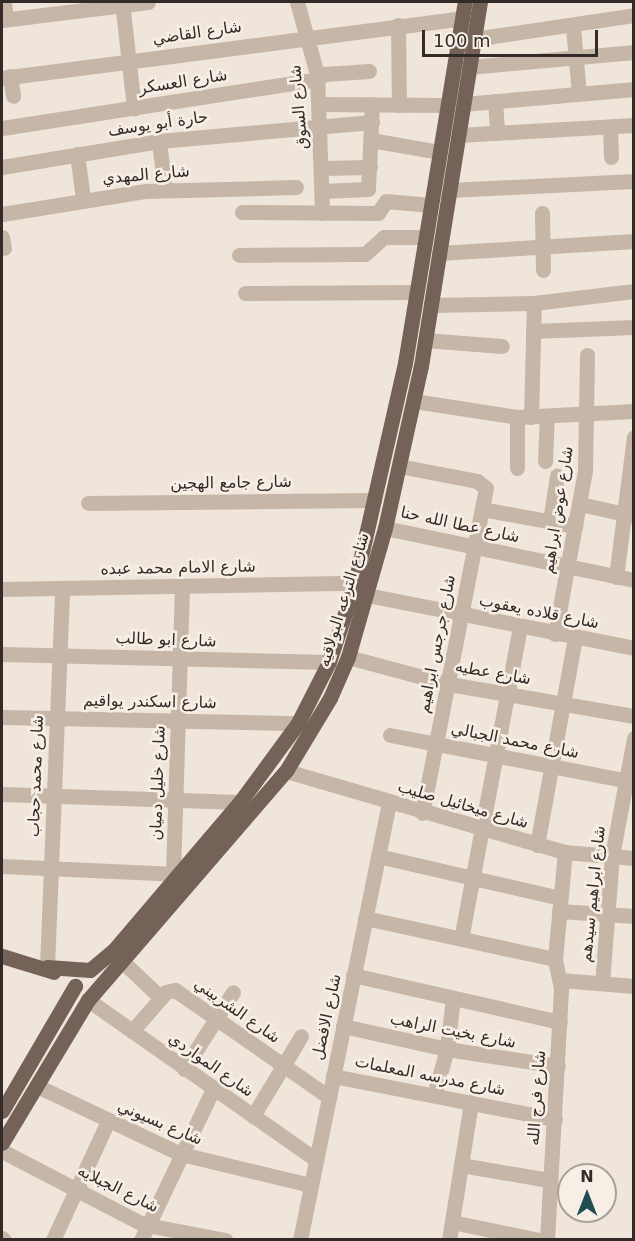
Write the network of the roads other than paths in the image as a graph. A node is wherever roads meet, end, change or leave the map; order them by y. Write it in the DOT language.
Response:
graph roads {
  1 [pos="4,2"];
  2 [pos="148,2"];
  3 [pos="297,2"];
  4 [pos="465,2"];
  5 [pos="480,2"];
  6 [pos="122,3"];
  7 [pos="77,6"];
  8 [pos="633,15"];
  9 [pos="462,18"];
  10 [pos="4,20"];
  11 [pos="398,25"];
  12 [pos="573,27"];
  13 [pos="307,35"];
  14 [pos="474,39"];
  15 [pos="633,52"];
  16 [pos="575,57"];
  17 [pos="128,61"];
  18 [pos="469,67"];
  19 [pos="369,71"];
  20 [pos="6,77"];
  21 [pos="318,79"];
  22 [pos="633,89"];
  23 [pos="579,94"];
  24 [pos="13,96"];
  25 [pos="495,101"];
  26 [pos="320,104"];
  27 [pos="372,104"];
  28 [pos="464,104"];
  29 [pos="399,105"];
  30 [pos="447,105"];
  31 [pos="134,108"];
  32 [pos="372,122"];
  33 [pos="321,124"];
  34 [pos="633,125"];
  35 [pos="610,127"];
  36 [pos="2,128"];
  37 [pos="497,133"];
  38 [pos="459,135"];
  39 [pos="371,140"];
  40 [pos="159,141"];
  41 [pos="440,152"];
  42 [pos="77,154"];
  43 [pos="611,157"];
  44 [pos="2,167"];
  45 [pos="370,167"];
  46 [pos="322,168"];
  47 [pos="633,181"];
  48 [pos="296,187"];
  49 [pos="165,190"];
  50 [pos="450,190"];
  51 [pos="322,191"];
  52 [pos="83,199"];
  53 [pos="431,205"];
  54 [pos="242,212"];
  55 [pos="322,213"];
  56 [pos="542,213"];
  57 [pos="2,214"];
  58 [pos="426,237"];
  59 [pos="633,240"];
  60 [pos="542,245"];
  61 [pos="439,253"];
  62 [pos="239,255"];
  63 [pos="543,270"];
  64 [pos="633,291"];
  65 [pos="416,292"];
  66 [pos="245,293"];
  67 [pos="534,303"];
  68 [pos="431,305"];
  69 [pos="633,327"];
  70 [pos="533,331"];
  71 [pos="425,340"];
  72 [pos="502,346"];
  73 [pos="587,354"];
  74 [pos="405,363"];
  75 [pos="421,366"];
  76 [pos="414,401"];
  77 [pos="633,411"];
  78 [pos="586,413"];
  79 [pos="548,416"];
  80 [pos="524,417"];
  81 [pos="633,437"];
  82 [pos="545,461"];
  83 [pos="399,466"];
  84 [pos="517,468"];
  85 [pos="557,476"];
  86 [pos="374,500"];
  87 [pos="88,503"];
  88 [pos="580,504"];
  89 [pos="482,509"];
  90 [pos="630,515"];
  91 [pos="550,521"];
  92 [pos="575,526"];
  93 [pos="385,528"];
  94 [pos="474,547"];
  95 [pos="568,566"];
  96 [pos="616,577"];
  97 [pos="633,580"];
  98 [pos="355,583"];
  99 [pos="182,586"];
  100 [pos="62,588"];
  101 [pos="2,589"];
  102 [pos="367,595"];
  103 [pos="461,615"];
  104 [pos="520,627"];
  105 [pos="555,634"];
  106 [pos="575,638"];
  107 [pos="633,648"];
  108 [pos="2,654"];
  109 [pos="59,655"];
  110 [pos="348,657"];
  111 [pos="180,658"];
  112 [pos="329,662"];
  113 [pos="449,684"];
  114 [pos="505,693"];
  115 [pos="563,704"];
  116 [pos="633,716"];
  117 [pos="2,717"];
  118 [pos="57,718"];
  119 [pos="178,721"];
  120 [pos="298,723"];
  121 [pos="390,735"];
  122 [pos="633,738"];
  123 [pos="436,744"];
  124 [pos="495,755"];
  125 [pos="552,766"];
  126 [pos="286,771"];
  127 [pos="629,782"];
  128 [pos="2,794"];
  129 [pos="53,796"];
  130 [pos="176,798"];
  131 [pos="240,802"];
  132 [pos="389,802"];
  133 [pos="422,813"];
  134 [pos="484,830"];
  135 [pos="537,845"];
  136 [pos="565,852"];
  137 [pos="378,856"];
  138 [pos="612,856"];
  139 [pos="633,858"];
  140 [pos="2,866"];
  141 [pos="51,868"];
  142 [pos="186,871"];
  143 [pos="475,879"];
  144 [pos="560,904"];
  145 [pos="607,914"];
  146 [pos="633,916"];
  147 [pos="365,918"];
  148 [pos="460,939"];
  149 [pos="2,956"];
  150 [pos="555,959"];
  151 [pos="123,962"];
  152 [pos="47,967"];
  153 [pos="353,975"];
  154 [pos="560,980"];
  155 [pos="602,983"];
  156 [pos="75,986"];
  157 [pos="633,986"];
  158 [pos="233,992"];
  159 [pos="93,995"];
  160 [pos="161,998"];
  161 [pos="453,998"];
  162 [pos="217,1019"];
  163 [pos="560,1022"];
  164 [pos="343,1026"];
  165 [pos="132,1032"];
  166 [pos="301,1036"];
  167 [pos="447,1049"];
  168 [pos="284,1065"];
  169 [pos="558,1066"];
  170 [pos="184,1069"];
  171 [pos="333,1076"];
  172 [pos="37,1086"];
  173 [pos="213,1089"];
  174 [pos="434,1095"];
  175 [pos="329,1097"];
  176 [pos="471,1102"];
  177 [pos="2,1111"];
  178 [pos="253,1116"];
  179 [pos="555,1119"];
  180 [pos="108,1121"];
  181 [pos="2,1143"];
  182 [pos="2,1151"];
  183 [pos="181,1154"];
  184 [pos="314,1158"];
  185 [pos="461,1165"];
  186 [pos="549,1180"];
  187 [pos="309,1185"];
  188 [pos="76,1189"];
  189 [pos="452,1222"];
  190 [pos="144,1233"];
  191 [pos="53,1239"];
  192 [pos="225,1239"];
  193 [pos="300,1239"];
  194 [pos="449,1239"];
  195 [pos="538,1239"];
  196 [pos="547,1239"];
  1 -- 10 [label="street"];
  2 -- 6 [label="street"];
  3 -- 13 [label="street, شارع السوق"];
  4 -- 9 [label="main road, شارع الترعه البولاقيه"];
  5 -- 14 [label="main road, شارع الترعه البولاقيه"];
  6 -- 7 [label="street"];
  6 -- 17 [label="street"];
  7 -- 10 [label="street"];
  8 -- 12 [label="street"];
  9 -- 11 [label="street, شارع القاضي"];
  9 -- 30 [label="main road, شارع الترعه البولاقيه"];
  11 -- 13 [label="street, شارع القاضي"];
  11 -- 29 [label="street"];
  12 -- 14 [label="street"];
  12 -- 16 [label="street"];
  13 -- 17 [label="street, شارع القاضي"];
  13 -- 21 [label="street, شارع السوق"];
  14 -- 18 [label="main road, شارع الترعه البولاقيه"];
  15 -- 16 [label="street"];
  16 -- 18 [label="street"];
  16 -- 23 [label="street"];
  17 -- 20 [label="street, شارع القاضي"];
  17 -- 31 [label="street"];
  18 -- 28 [label="main road, شارع الترعه البولاقيه"];
  19 -- 21 [label="street, شارع العسكر"];
  20 -- 24 [label="street"];
  21 -- 26 [label="street, شارع السوق"];
  21 -- 31 [label="street, شارع العسكر"];
  22 -- 23 [label="street"];
  23 -- 25 [label="street"];
  25 -- 28 [label="street"];
  25 -- 37 [label="street"];
  26 -- 27 [label="street"];
  26 -- 33 [label="street, شارع السوق"];
  27 -- 29 [label="street"];
  27 -- 32 [label="street"];
  28 -- 38 [label="main road, شارع الترعه البولاقيه"];
  29 -- 30 [label="street"];
  30 -- 41 [label="main road, شارع الترعه البولاقيه"];
  31 -- 36 [label="street, شارع العسكر"];
  32 -- 33 [label="street, حارة أبو يوسف"];
  32 -- 39 [label="street"];
  33 -- 40 [label="street, حارة أبو يوسف"];
  33 -- 46 [label="street, شارع السوق"];
  34 -- 35 [label="street"];
  35 -- 37 [label="street"];
  35 -- 43 [label="street"];
  37 -- 38 [label="street"];
  38 -- 50 [label="main road, شارع الترعه البولاقيه"];
  39 -- 41 [label="street"];
  39 -- 45 [label="street"];
  40 -- 42 [label="street, حارة أبو يوسف"];
  40 -- 49 [label="street"];
  41 -- 53 [label="main road, شارع الترعه البولاقيه"];
  42 -- 44 [label="street, حارة أبو يوسف"];
  42 -- 52 [label="street"];
  45 -- 46 [label="street"];
  45 -- 51 [label="street"];
  46 -- 51 [label="street, شارع السوق"];
  47 -- 50 [label="street"];
  48 -- 49 [label="street, شارع المهدي"];
  49 -- 52 [label="street, شارع المهدي"];
  50 -- 61 [label="main road, شارع الترعه البولاقيه"];
  51 -- 55 [label="street, شارع السوق"];
  52 -- 57 [label="street, شارع المهدي"];
  53 -- 55 [label="street"];
  53 -- 58 [label="main road, شارع الترعه البولاقيه"];
  54 -- 55 [label="street"];
  56 -- 60 [label="street"];
  58 -- 62 [label="street"];
  58 -- 65 [label="main road, شارع الترعه البولاقيه"];
  59 -- 60 [label="street"];
  60 -- 61 [label="street"];
  60 -- 63 [label="street"];
  61 -- 68 [label="main road, شارع الترعه البولاقيه"];
  64 -- 67 [label="street"];
  65 -- 66 [label="street"];
  65 -- 74 [label="main road, شارع الترعه البولاقيه"];
  67 -- 68 [label="street"];
  67 -- 70 [label="street"];
  68 -- 71 [label="main road, شارع الترعه البولاقيه"];
  69 -- 70 [label="street"];
  70 -- 80 [label="street"];
  71 -- 72 [label="street"];
  71 -- 75 [label="main road, شارع الترعه البولاقيه"];
  73 -- 78 [label="street, شارع عوض ابراهيم"];
  74 -- 75 [label="main road"];
  74 -- 86 [label="main road, شارع الترعه البولاقيه"];
  75 -- 76 [label="main road, شارع الترعه البولاقيه"];
  76 -- 80 [label="street"];
  76 -- 83 [label="main road, شارع الترعه البولاقيه"];
  77 -- 78 [label="street"];
  78 -- 79 [label="street"];
  78 -- 88 [label="street, شارع عوض ابراهيم"];
  79 -- 80 [label="street"];
  79 -- 82 [label="street"];
  80 -- 84 [label="street"];
  81 -- 90 [label="street"];
  83 -- 89 [label="street, شارع جرجس ابراهيم"];
  83 -- 93 [label="main road, شارع الترعه البولاقيه"];
  85 -- 91 [label="street"];
  86 -- 87 [label="street, شارع جامع الهجين"];
  86 -- 98 [label="main road, شارع الترعه البولاقيه"];
  88 -- 90 [label="street"];
  88 -- 92 [label="street, شارع عوض ابراهيم"];
  89 -- 91 [label="street"];
  89 -- 94 [label="street, شارع جرجس ابراهيم"];
  90 -- 96 [label="street"];
  91 -- 92 [label="street"];
  92 -- 95 [label="street, شارع عوض ابراهيم"];
  93 -- 94 [label="street, شارع عطا الله حنا"];
  93 -- 102 [label="main road, شارع الترعه البولاقيه"];
  94 -- 95 [label="street, شارع عطا الله حنا"];
  94 -- 103 [label="street, شارع جرجس ابراهيم"];
  95 -- 96 [label="street, شارع عطا الله حنا"];
  95 -- 105 [label="street, شارع عوض ابراهيم"];
  96 -- 97 [label="street, شارع عطا الله حنا"];
  98 -- 99 [label="street, شارع الامام محمد عبده"];
  98 -- 112 [label="main road, شارع الترعه البولاقيه"];
  99 -- 100 [label="street, شارع الامام محمد عبده"];
  99 -- 111 [label="street, شارع خليل دميان"];
  100 -- 101 [label="street, شارع الامام محمد عبده"];
  100 -- 109 [label="street, شارع محمد حجاب"];
  102 -- 103 [label="street, شارع قلاده يعقوب"];
  102 -- 110 [label="main road, شارع الترعه البولاقيه"];
  103 -- 104 [label="street, شارع قلاده يعقوب"];
  103 -- 113 [label="street, شارع جرجس ابراهيم"];
  104 -- 105 [label="street, شارع قلاده يعقوب"];
  104 -- 114 [label="street"];
  105 -- 106 [label="street, شارع قلاده يعقوب"];
  106 -- 107 [label="street, شارع قلاده يعقوب"];
  106 -- 115 [label="street"];
  108 -- 109 [label="street, شارع ابو طالب"];
  109 -- 111 [label="street, شارع ابو طالب"];
  109 -- 118 [label="street, شارع محمد حجاب"];
  110 -- 113 [label="street, شارع عطيه"];
  110 -- 126 [label="main road, شارع الترعه البولاقيه"];
  111 -- 112 [label="street, شارع ابو طالب"];
  111 -- 119 [label="street, شارع خليل دميان"];
  112 -- 120 [label="main road, شارع الترعه البولاقيه"];
  113 -- 114 [label="street, شارع عطيه"];
  113 -- 123 [label="street, شارع جرجس ابراهيم"];
  114 -- 115 [label="street, شارع عطيه"];
  114 -- 124 [label="street"];
  115 -- 116 [label="street, شارع عطيه"];
  115 -- 125 [label="street"];
  117 -- 118 [label="street, شارع اسكندر يواقيم"];
  118 -- 119 [label="street, شارع اسكندر يواقيم"];
  118 -- 129 [label="street, شارع محمد حجاب"];
  119 -- 120 [label="street, شارع اسكندر يواقيم"];
  119 -- 130 [label="street, شارع خليل دميان"];
  120 -- 131 [label="main road, شارع الترعه البولاقيه"];
  121 -- 123 [label="street, شارع محمد الجبالي"];
  122 -- 127 [label="street, شارع ابراهيم سيدهم"];
  123 -- 124 [label="street, شارع محمد الجبالي"];
  123 -- 133 [label="street, شارع جرجس ابراهيم"];
  124 -- 125 [label="street, شارع محمد الجبالي"];
  124 -- 134 [label="street"];
  125 -- 127 [label="street, شارع محمد الجبالي"];
  125 -- 135 [label="street"];
  126 -- 132 [label="street, شارع ميخائيل صليب"];
  126 -- 142 [label="main road, شارع الترعه البولاقيه"];
  127 -- 138 [label="street, شارع ابراهيم سيدهم"];
  128 -- 129 [label="street"];
  129 -- 130 [label="street"];
  129 -- 141 [label="street, شارع محمد حجاب"];
  130 -- 131 [label="street"];
  130 -- 142 [label="street, شارع خليل دميان"];
  131 -- 142 [label="main road, شارع الترعه البولاقيه"];
  132 -- 133 [label="street, شارع ميخائيل صليب"];
  132 -- 137 [label="street, شارع الافضل"];
  133 -- 134 [label="street, شارع ميخائيل صليب"];
  134 -- 135 [label="street, شارع ميخائيل صليب"];
  134 -- 143 [label="street"];
  135 -- 136 [label="street, شارع ميخائيل صليب"];
  136 -- 138 [label="street, شارع ميخائيل صليب"];
  136 -- 144 [label="street, شارع فرج الله"];
  137 -- 143 [label="street"];
  137 -- 147 [label="street, شارع الافضل"];
  138 -- 139 [label="street, شارع ميخائيل صليب"];
  138 -- 145 [label="street, شارع ابراهيم سيدهم"];
  140 -- 141 [label="street"];
  141 -- 142 [label="street"];
  141 -- 152 [label="street, شارع محمد حجاب"];
  142 -- 151 [label="main road, شارع الترعه البولاقيه"];
  142 -- 152 [label="main road, شارع الترعه البولاقيه"];
  143 -- 144 [label="street"];
  143 -- 148 [label="street"];
  144 -- 145 [label="street"];
  144 -- 150 [label="street, شارع فرج الله"];
  145 -- 146 [label="street"];
  145 -- 155 [label="street, شارع ابراهيم سيدهم"];
  147 -- 148 [label="street"];
  147 -- 153 [label="street, شارع الافضل"];
  148 -- 150 [label="street"];
  149 -- 152 [label="main road, شارع الترعه البولاقيه"];
  150 -- 154 [label="street, شارع فرج الله"];
  151 -- 159 [label="main road, شارع الترعه البولاقيه"];
  151 -- 160 [label="street"];
  152 -- 156 [label="main road"];
  153 -- 161 [label="street"];
  153 -- 164 [label="street, شارع الافضل"];
  154 -- 155 [label="street"];
  154 -- 163 [label="street, شارع فرج الله"];
  155 -- 157 [label="street"];
  156 -- 159 [label="main road"];
  156 -- 177 [label="main road"];
  158 -- 162 [label="street"];
  159 -- 165 [label="street, شارع المواردي"];
  159 -- 172 [label="main road, شارع الترعه البولاقيه"];
  160 -- 162 [label="street, شارع الشربيني"];
  160 -- 165 [label="street"];
  161 -- 163 [label="street"];
  161 -- 167 [label="street"];
  162 -- 168 [label="street, شارع الشربيني"];
  162 -- 170 [label="street"];
  163 -- 169 [label="street, شارع فرج الله"];
  164 -- 167 [label="street, شارع بخيت الراهب"];
  164 -- 171 [label="street, شارع الافضل"];
  165 -- 170 [label="street, شارع المواردي"];
  166 -- 168 [label="street"];
  167 -- 169 [label="street, شارع بخيت الراهب"];
  167 -- 174 [label="street"];
  168 -- 175 [label="street, شارع الشربيني"];
  168 -- 178 [label="street"];
  169 -- 179 [label="street, شارع فرج الله"];
  170 -- 173 [label="street, شارع المواردي"];
  171 -- 174 [label="street, شارع مدرسه المعلمات"];
  171 -- 175 [label="street, شارع الافضل"];
  172 -- 180 [label="street, شارع بسيوني"];
  172 -- 181 [label="main road, شارع الترعه البولاقيه"];
  173 -- 178 [label="street, شارع المواردي"];
  173 -- 183 [label="street"];
  174 -- 176 [label="street, شارع مدرسه المعلمات"];
  175 -- 184 [label="street, شارع الافضل"];
  176 -- 179 [label="street, شارع مدرسه المعلمات"];
  176 -- 185 [label="street"];
  178 -- 184 [label="street, شارع المواردي"];
  179 -- 186 [label="street, شارع فرج الله"];
  180 -- 183 [label="street, شارع بسيوني"];
  180 -- 188 [label="street"];
  182 -- 188 [label="street, شارع الجبلايه"];
  183 -- 187 [label="street, شارع بسيوني"];
  183 -- 190 [label="street"];
  184 -- 187 [label="street, شارع الافضل"];
  185 -- 186 [label="street"];
  185 -- 189 [label="street"];
  186 -- 196 [label="street, شارع فرج الله"];
  187 -- 193 [label="street, شارع الافضل"];
  188 -- 190 [label="street, شارع الجبلايه"];
  188 -- 191 [label="street"];
  189 -- 194 [label="street"];
  189 -- 195 [label="street"];
  190 -- 192 [label="street, شارع الجبلايه"];
}
